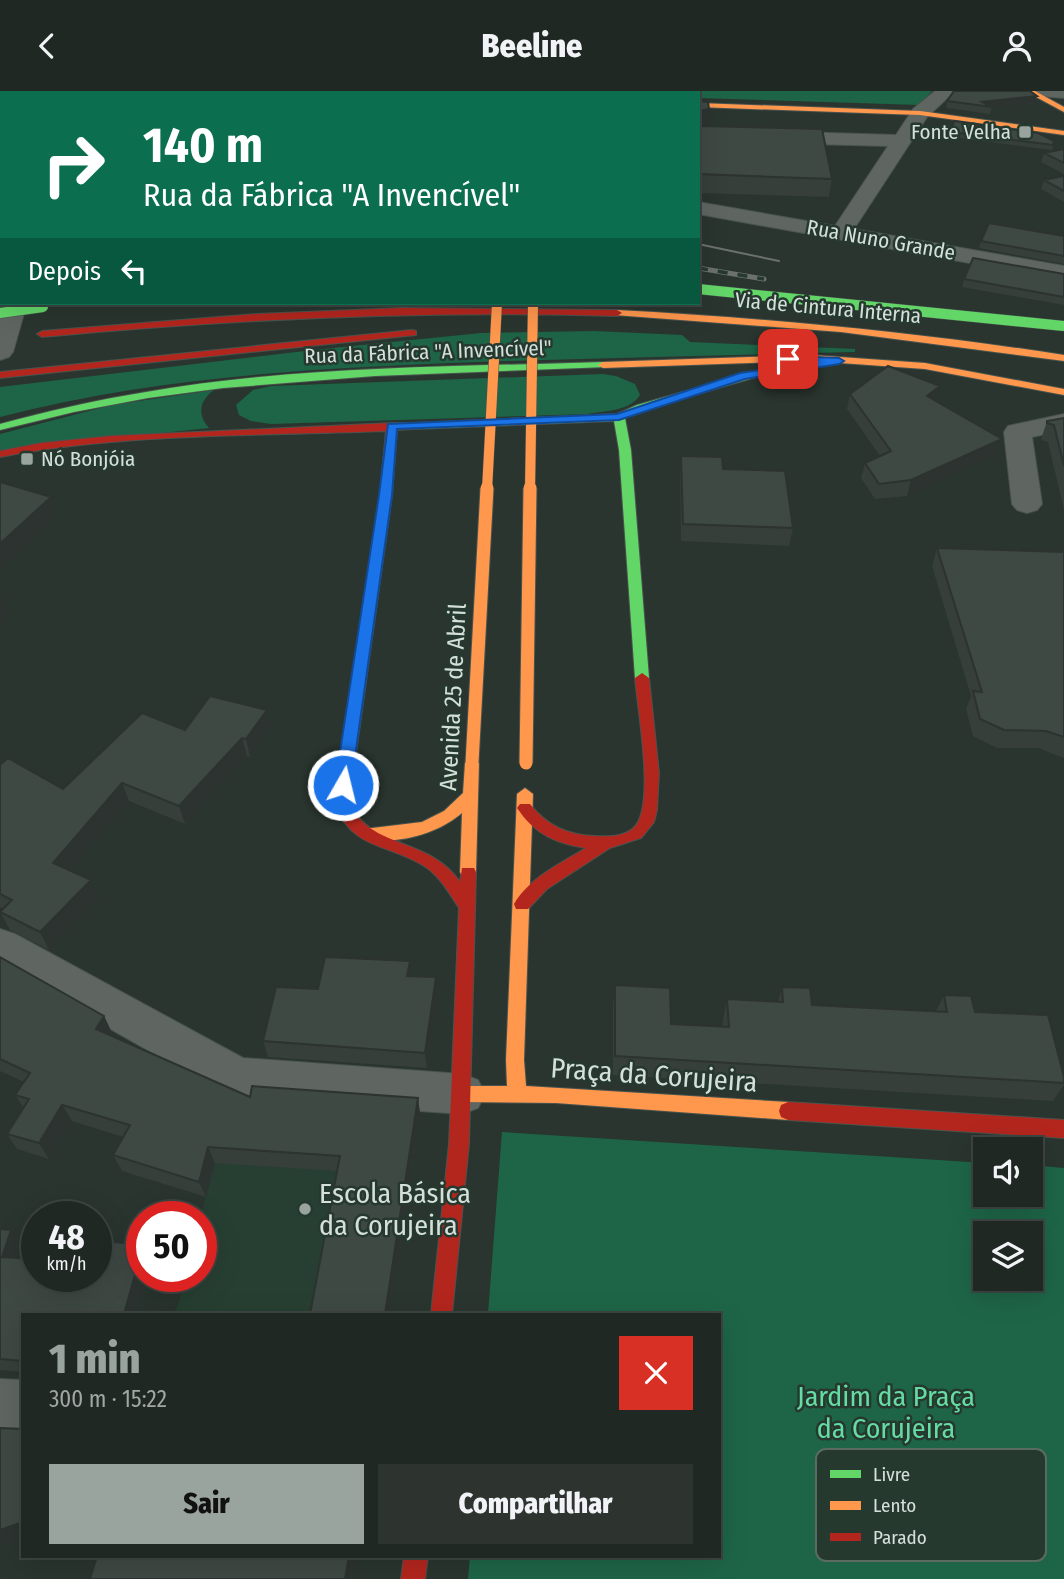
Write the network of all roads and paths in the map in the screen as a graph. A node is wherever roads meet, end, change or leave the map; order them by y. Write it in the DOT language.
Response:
graph roads {
  1 [pos="946,91"];
  2 [pos="1029,91"];
  3 [pos="1039,91"];
  4 [pos="1064,93"];
  5 [pos="700,105"];
  6 [pos="1064,110"];
  7 [pos="920,113"];
  8 [pos="1064,133"];
  9 [pos="700,135"];
  10 [pos="901,141"];
  11 [pos="700,208"];
  12 [pos="841,233"];
  13 [pos="1064,273"];
  14 [pos="700,289"];
  15 [pos="14,305"];
  16 [pos="497,305"];
  17 [pos="533,305"];
  18 [pos="49,307"];
  19 [pos="0,313"];
  20 [pos="653,315"];
  21 [pos="485,327"];
  22 [pos="1064,327"];
  23 [pos="432,331"];
  24 [pos="0,339"];
  25 [pos="0,352"];
  26 [pos="1064,358"];
  27 [pos="839,361"];
  28 [pos="594,367"];
  29 [pos="0,375"];
  30 [pos="263,381"];
  31 [pos="1064,392"];
  32 [pos="222,403"];
  33 [pos="641,407"];
  34 [pos="619,417"];
  35 [pos="1064,422"];
  36 [pos="392,426"];
  37 [pos="0,427"];
  38 [pos="0,454"];
  39 [pos="1027,504"];
  40 [pos="470,795"];
  41 [pos="525,808"];
  42 [pos="364,832"];
  43 [pos="606,843"];
  44 [pos="522,904"];
  45 [pos="467,908"];
  46 [pos="0,946"];
  47 [pos="517,1093"];
  48 [pos="462,1094"];
  49 [pos="1064,1129"];
  50 [pos="442,1313"];
  51 [pos="0,1406"];
  52 [pos="21,1407"];
  53 [pos="416,1558"];
  54 [pos="413,1579"];
  1 -- 7 [label="street"];
  2 -- 6 [label="main road"];
  3 -- 4 [label="street"];
  5 -- 7 [label="main road"];
  7 -- 8 [label="main road"];
  7 -- 10 [label="street"];
  9 -- 10 [label="street"];
  10 -- 12 [label="street"];
  11 -- 12 [label="street, Rua Nuno Grande"];
  12 -- 13 [label="street, Rua Nuno Grande"];
  14 -- 22 [label="main road, Via de Cintura Interna, bridge"];
  15 -- 25 [label="street"];
  16 -- 40 [label="main road, Avenida 25 de Abril, bridge"];
  17 -- 41 [label="main road, bridge"];
  18 -- 19 [label="main road, bridge"];
  20 -- 21 [label="main road"];
  20 -- 24 [label="main road, Via de Cintura Interna"];
  20 -- 26 [label="main road, Via de Cintura Interna"];
  23 -- 29 [label="main road"];
  27 -- 28 [label="main road, Rua da Fábrica \"A Invencível\""];
  27 -- 31 [label="main road, Rua da Fábrica \"A Invencível\""];
  27 -- 33 [label="main road, Rua da Fábrica \"A Invencível\""];
  28 -- 30 [label="main road, Rua da Fábrica \"A Invencível\""];
  28 -- 33 [label="main road, Rua da Fábrica \"A Invencível\""];
  30 -- 32 [label="main road, Rua da Fábrica \"A Invencível\""];
  30 -- 37 [label="main road, Rua da Fábrica \"A Invencível\""];
  33 -- 34 [label="main road, Rua da Fábrica \"A Invencível\""];
  34 -- 36 [label="main road, Rua da Fábrica \"A Invencível\""];
  34 -- 43 [label="main road"];
  35 -- 39 [label="street"];
  36 -- 38 [label="main road, Rua da Fábrica \"A Invencível\""];
  36 -- 42 [label="main road"];
  40 -- 42 [label="main road"];
  40 -- 45 [label="main road, Avenida 25 de Abril"];
  41 -- 43 [label="main road"];
  41 -- 44 [label="main road"];
  42 -- 45 [label="main road"];
  43 -- 44 [label="main road"];
  44 -- 47 [label="main road"];
  45 -- 48 [label="main road, Avenida 25 de Abril"];
  46 -- 48 [label="street"];
  47 -- 48 [label="main road, Praça da Corujeira"];
  47 -- 49 [label="main road, Praça da Corujeira"];
  48 -- 50 [label="main road"];
  51 -- 52 [label="street"];
  53 -- 54 [label="main road"];
}
